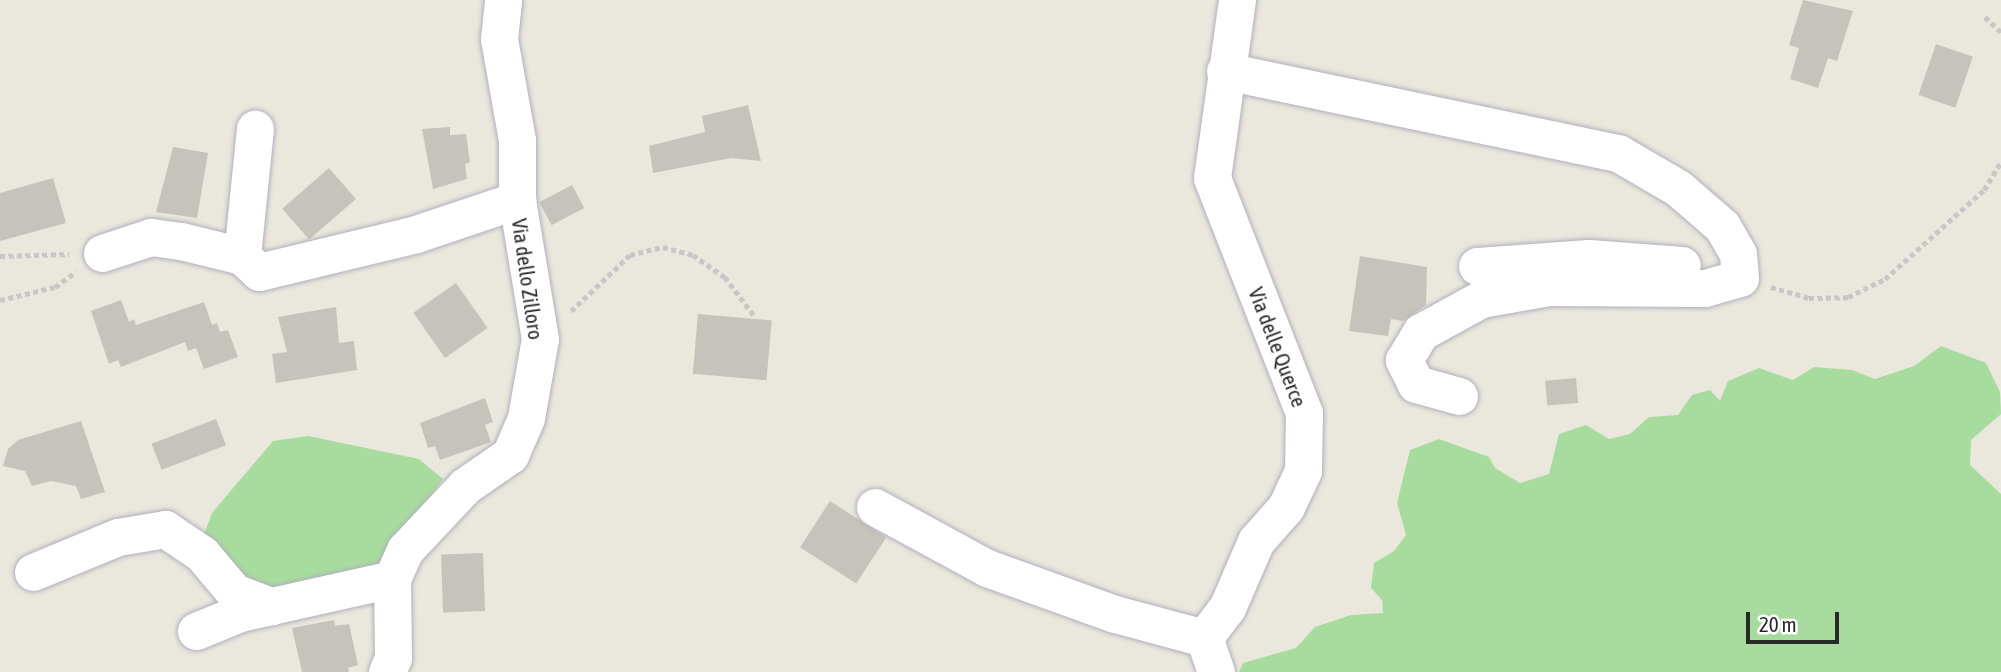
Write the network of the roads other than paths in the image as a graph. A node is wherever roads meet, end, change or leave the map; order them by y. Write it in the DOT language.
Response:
graph roads {
  1 [pos="503,0"];
  2 [pos="1237,0"];
  3 [pos="1224,71"];
  4 [pos="255,129"];
  5 [pos="517,200"];
  6 [pos="102,253"];
  7 [pos="242,256"];
  8 [pos="1477,266"];
  9 [pos="1740,278"];
  10 [pos="1459,396"];
  11 [pos="875,507"];
  12 [pos="33,572"];
  13 [pos="392,579"];
  14 [pos="271,606"];
  15 [pos="196,631"];
  16 [pos="1203,638"];
  17 [pos="387,672"];
  18 [pos="1216,672"];
  1 -- 5 [label="street, Via dello Zilloro"];
  2 -- 3 [label="street, Via delle Querce"];
  3 -- 9 [label="street"];
  3 -- 16 [label="street, Via delle Querce"];
  4 -- 7 [label="street"];
  5 -- 7 [label="street"];
  5 -- 13 [label="street, Via dello Zilloro"];
  6 -- 7 [label="street"];
  8 -- 9 [label="street"];
  9 -- 10 [label="street"];
  11 -- 16 [label="street"];
  12 -- 14 [label="street"];
  13 -- 14 [label="street"];
  13 -- 17 [label="street, Via dello Zilloro"];
  14 -- 15 [label="street"];
  16 -- 18 [label="street"];
}
